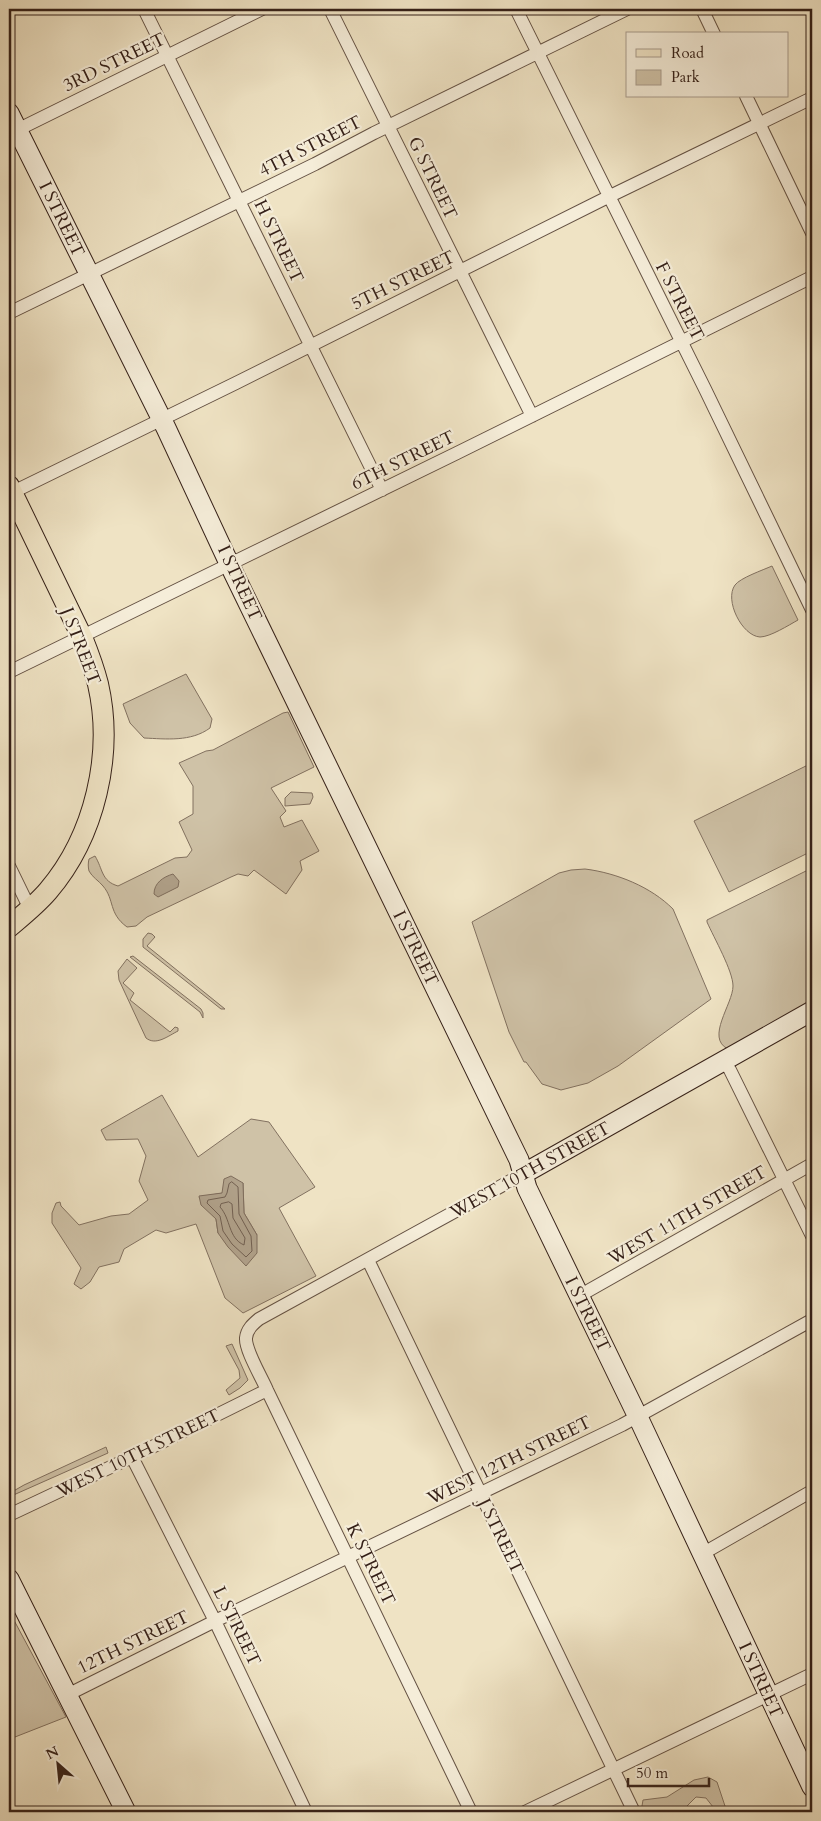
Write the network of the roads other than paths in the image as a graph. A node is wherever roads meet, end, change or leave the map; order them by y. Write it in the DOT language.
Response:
graph roads {
  1 [pos="144,9"];
  2 [pos="262,9"];
  3 [pos="330,9"];
  4 [pos="516,9"];
  5 [pos="627,9"];
  6 [pos="702,9"];
  7 [pos="713,32"];
  8 [pos="537,53"];
  9 [pos="168,55"];
  10 [pos="747,98"];
  11 [pos="812,98"];
  12 [pos="759,124"];
  13 [pos="12,125"];
  14 [pos="389,126"];
  15 [pos="608,196"];
  16 [pos="239,200"];
  17 [pos="812,233"];
  18 [pos="460,271"];
  19 [pos="89,274"];
  20 [pos="812,277"];
  21 [pos="9,313"];
  22 [pos="681,342"];
  23 [pos="311,345"];
  24 [pos="532,416"];
  25 [pos="161,419"];
  26 [pos="382,490"];
  27 [pos="10,491"];
  28 [pos="230,564"];
  29 [pos="812,610"];
  30 [pos="82,637"];
  31 [pos="9,672"];
  32 [pos="9,866"];
  33 [pos="30,909"];
  34 [pos="9,927"];
  35 [pos="812,1011"];
  36 [pos="724,1061"];
  37 [pos="812,1164"];
  38 [pos="523,1174"];
  39 [pos="785,1180"];
  40 [pos="812,1236"];
  41 [pos="368,1260"];
  42 [pos="579,1296"];
  43 [pos="812,1320"];
  44 [pos="249,1330"];
  45 [pos="267,1390"];
  46 [pos="638,1417"];
  47 [pos="132,1457"];
  48 [pos="812,1491"];
  49 [pos="480,1494"];
  50 [pos="9,1515"];
  51 [pos="702,1554"];
  52 [pos="349,1558"];
  53 [pos="9,1579"];
  54 [pos="215,1621"];
  55 [pos="812,1674"];
  56 [pos="67,1695"];
  57 [pos="768,1696"];
  58 [pos="613,1769"];
  59 [pos="812,1787"];
  60 [pos="126,1812"];
  61 [pos="306,1812"];
  62 [pos="471,1812"];
  63 [pos="525,1812"];
  64 [pos="634,1812"];
  1 -- 9 [label="street, H STREET"];
  2 -- 9 [label="street, 3RD STREET"];
  3 -- 14 [label="street, G STREET"];
  4 -- 8 [label="street, F STREET"];
  5 -- 8 [label="street, 4TH STREET"];
  6 -- 7 [label="street"];
  8 -- 14 [label="street, 4TH STREET"];
  8 -- 15 [label="street, F STREET"];
  9 -- 13 [label="street, 3RD STREET"];
  9 -- 16 [label="street, H STREET"];
  10 -- 12 [label="street"];
  11 -- 12 [label="street, 5TH STREET"];
  12 -- 15 [label="street, 5TH STREET"];
  12 -- 17 [label="street"];
  13 -- 19 [label="street, I STREET"];
  14 -- 16 [label="street, 4TH STREET"];
  14 -- 18 [label="street, G STREET"];
  15 -- 18 [label="street, 5TH STREET"];
  15 -- 22 [label="street, F STREET"];
  16 -- 19 [label="street, 4TH STREET"];
  16 -- 23 [label="street, H STREET"];
  18 -- 23 [label="street, 5TH STREET"];
  18 -- 24 [label="street, G STREET"];
  19 -- 21 [label="street, 4TH STREET"];
  19 -- 25 [label="street, I STREET"];
  20 -- 22 [label="street, 6TH STREET"];
  22 -- 24 [label="street, 6TH STREET"];
  22 -- 29 [label="street, F STREET"];
  23 -- 25 [label="street, 5TH STREET"];
  23 -- 26 [label="street, H STREET"];
  24 -- 26 [label="street, 6TH STREET"];
  25 -- 27 [label="street, 5TH STREET"];
  25 -- 28 [label="street, I STREET"];
  26 -- 28 [label="street, 6TH STREET"];
  27 -- 30 [label="main road, J STREET"];
  28 -- 30 [label="street, 6TH STREET"];
  28 -- 38 [label="street, I STREET"];
  30 -- 31 [label="street, 6TH STREET"];
  30 -- 33 [label="main road, J STREET"];
  32 -- 33 [label="street"];
  33 -- 34 [label="main road, J STREET"];
  35 -- 36 [label="street, WEST 10TH STREET"];
  36 -- 38 [label="street, WEST 10TH STREET"];
  36 -- 39 [label="street"];
  37 -- 39 [label="street, WEST 11TH STREET"];
  38 -- 41 [label="street, WEST 10TH STREET"];
  38 -- 42 [label="street, I STREET"];
  39 -- 40 [label="street"];
  39 -- 42 [label="street, WEST 11TH STREET"];
  41 -- 44 [label="street, WEST 10TH STREET"];
  41 -- 49 [label="street, J STREET"];
  42 -- 46 [label="street, I STREET"];
  43 -- 46 [label="street, WEST 12TH STREET"];
  44 -- 45 [label="street, K STREET"];
  45 -- 47 [label="street, WEST 10TH STREET"];
  45 -- 52 [label="street, K STREET"];
  46 -- 49 [label="street, WEST 12TH STREET"];
  46 -- 51 [label="street, I STREET"];
  47 -- 50 [label="street, WEST 10TH STREET"];
  47 -- 54 [label="street, L STREET"];
  48 -- 51 [label="street"];
  49 -- 52 [label="street, WEST 12TH STREET"];
  49 -- 58 [label="street, J STREET"];
  51 -- 57 [label="street, I STREET"];
  52 -- 54 [label="street, WEST 12TH STREET"];
  52 -- 62 [label="street, K STREET"];
  53 -- 56 [label="street"];
  54 -- 56 [label="street, 12TH STREET"];
  54 -- 61 [label="street, L STREET"];
  55 -- 57 [label="street"];
  56 -- 60 [label="street"];
  57 -- 58 [label="street"];
  57 -- 59 [label="street, I STREET"];
  58 -- 63 [label="street"];
  58 -- 64 [label="street, J STREET"];
}
